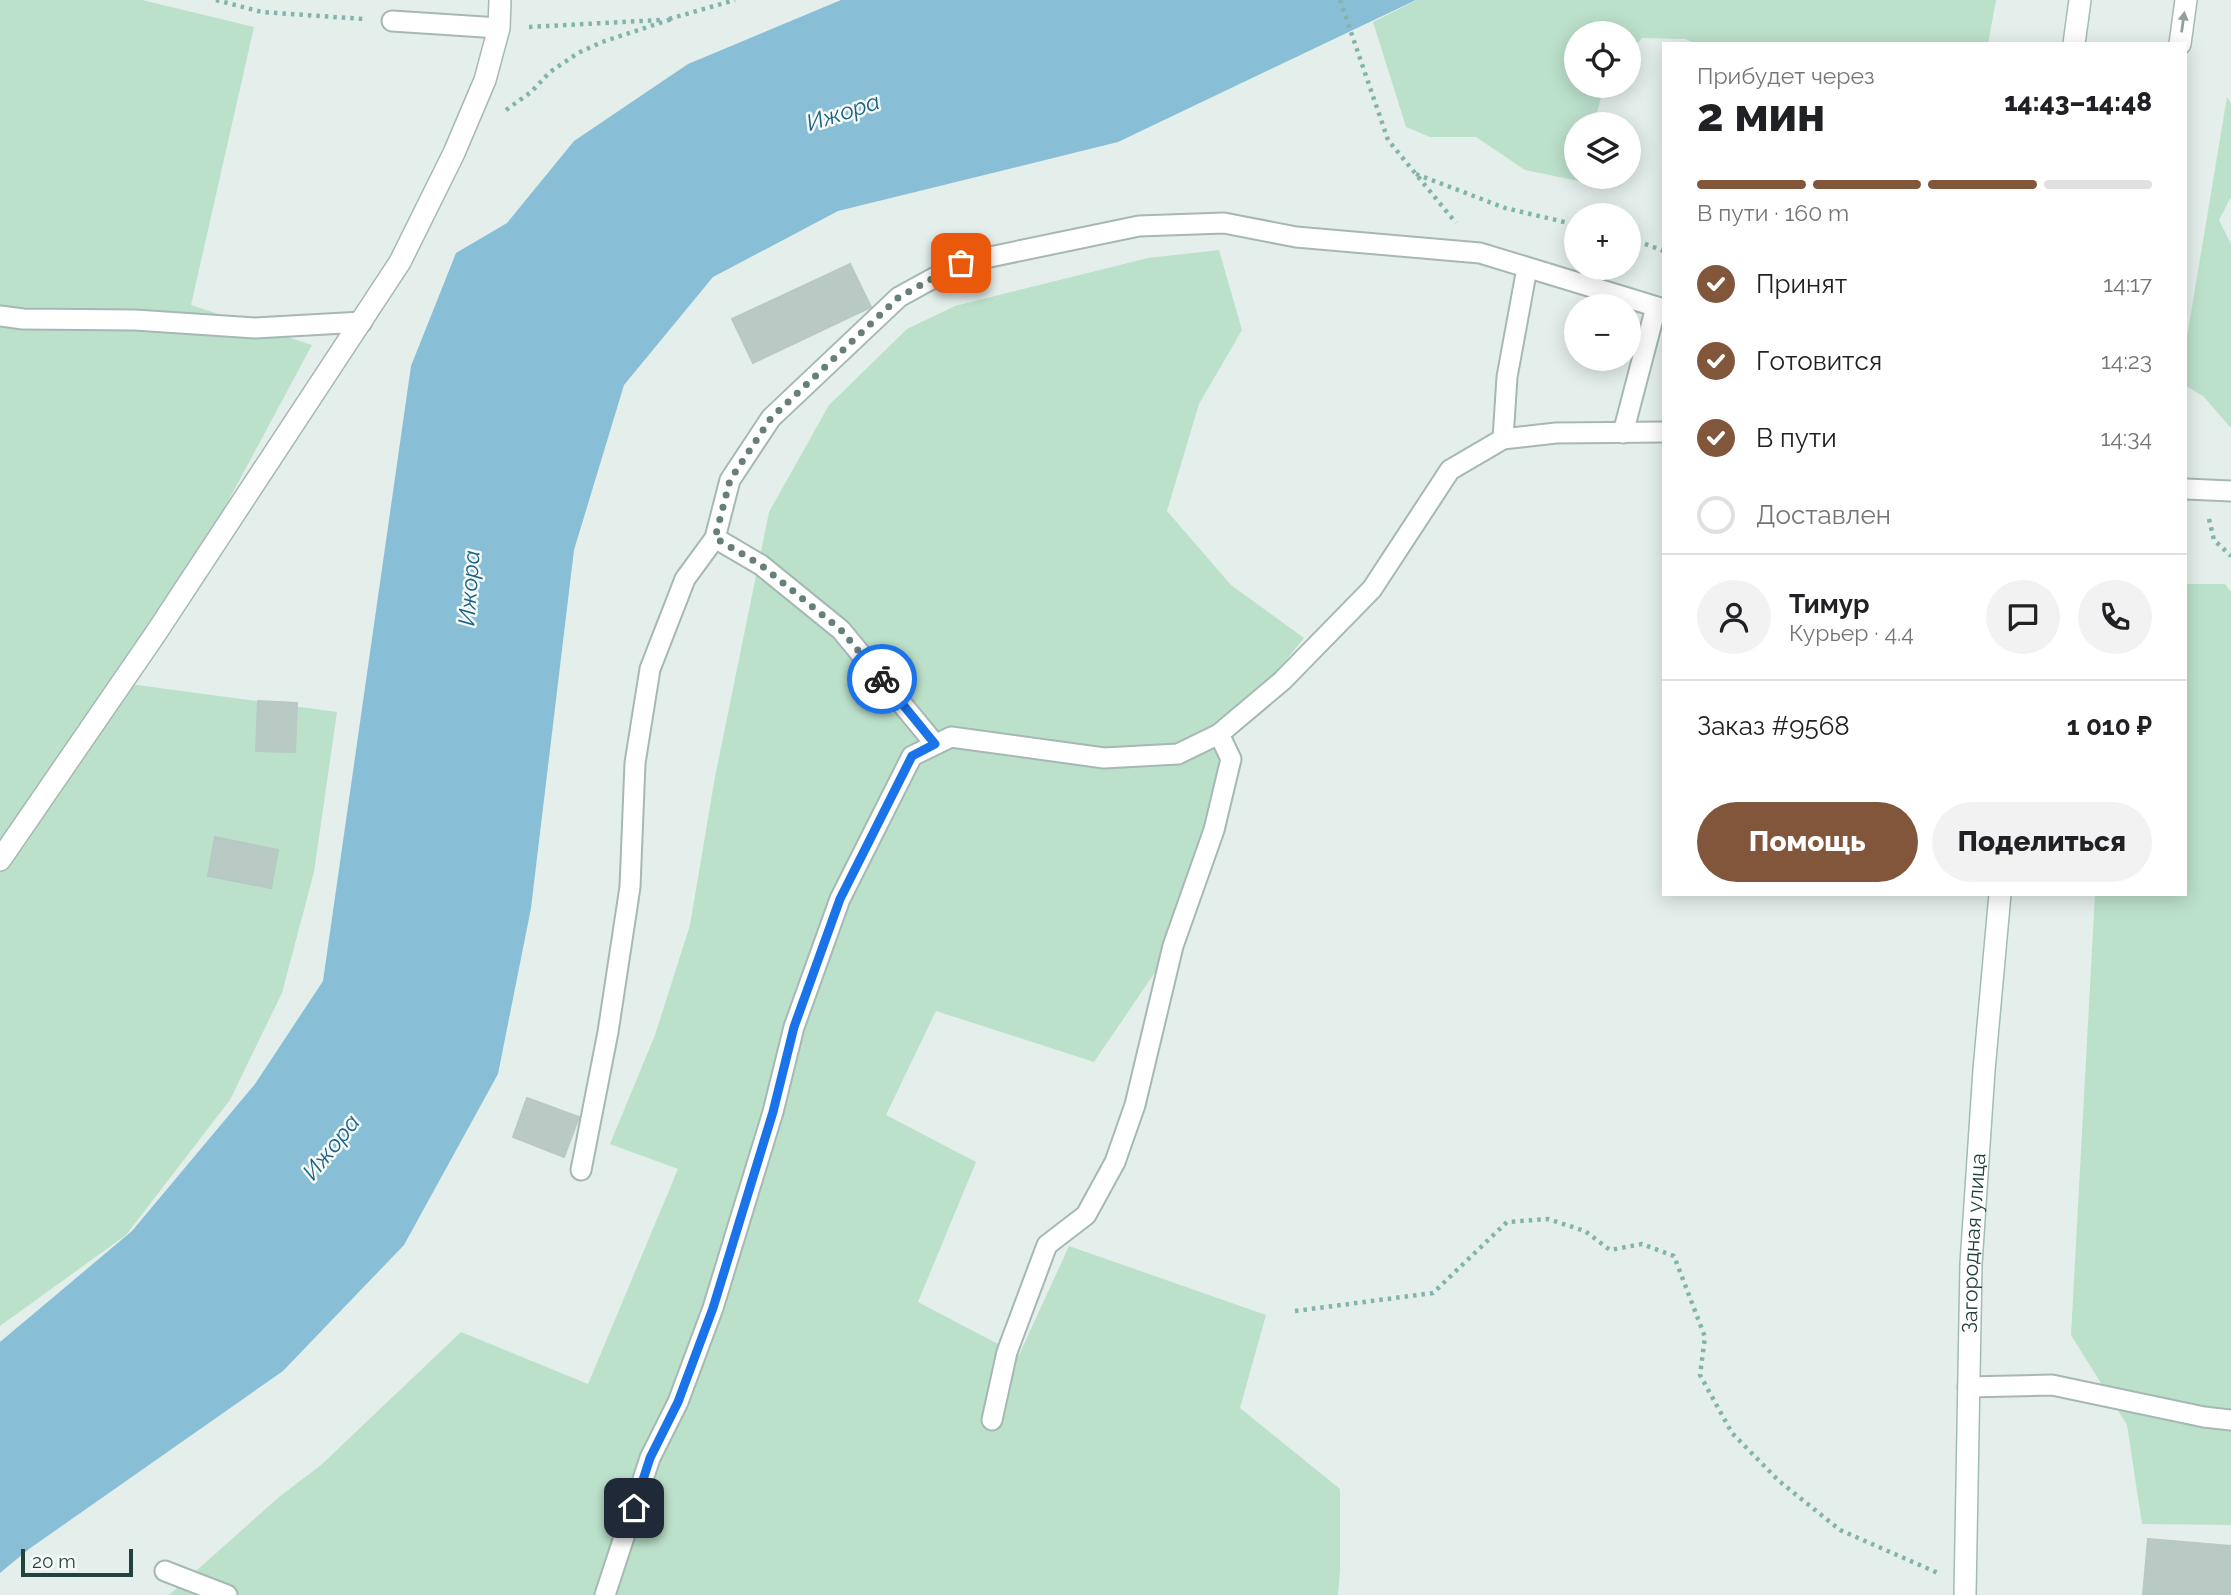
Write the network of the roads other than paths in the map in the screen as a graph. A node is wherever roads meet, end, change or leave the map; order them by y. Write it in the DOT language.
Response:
graph roads {
  1 [pos="500,0"];
  2 [pos="2080,0"];
  3 [pos="2186,0"];
  4 [pos="392,20"];
  5 [pos="499,28"];
  6 [pos="2074,42"];
  7 [pos="2180,42"];
  8 [pos="1527,268"];
  9 [pos="1660,308"];
  10 [pos="0,316"];
  11 [pos="362,322"];
  12 [pos="1662,432"];
  13 [pos="1623,433"];
  14 [pos="1503,439"];
  15 [pos="2194,490"];
  16 [pos="2231,491"];
  17 [pos="715,538"];
  18 [pos="1219,734"];
  19 [pos="935,744"];
  20 [pos="0,860"];
  21 [pos="2000,896"];
  22 [pos="580,1170"];
  23 [pos="1968,1387"];
  24 [pos="992,1420"];
  25 [pos="2231,1420"];
  26 [pos="165,1571"];
  27 [pos="1965,1590"];
  28 [pos="227,1595"];
  29 [pos="605,1595"];
  1 -- 5 [label="street"];
  2 -- 6 [label="street"];
  7 -- 3 [label="street, one-way"];
  4 -- 5 [label="lane"];
  5 -- 11 [label="street"];
  8 -- 9 [label="lane"];
  8 -- 14 [label="lane"];
  8 -- 17 [label="lane"];
  9 -- 13 [label="lane"];
  10 -- 11 [label="lane"];
  11 -- 20 [label="street"];
  12 -- 13 [label="lane"];
  13 -- 14 [label="lane"];
  14 -- 18 [label="lane"];
  15 -- 16 [label="lane"];
  17 -- 19 [label="lane"];
  17 -- 22 [label="lane"];
  18 -- 19 [label="lane"];
  18 -- 24 [label="lane"];
  19 -- 29 [label="lane"];
  21 -- 23 [label="street, Загородная улица"];
  23 -- 25 [label="lane"];
  23 -- 27 [label="street, Загородная улица"];
  26 -- 28 [label="lane"];
}
